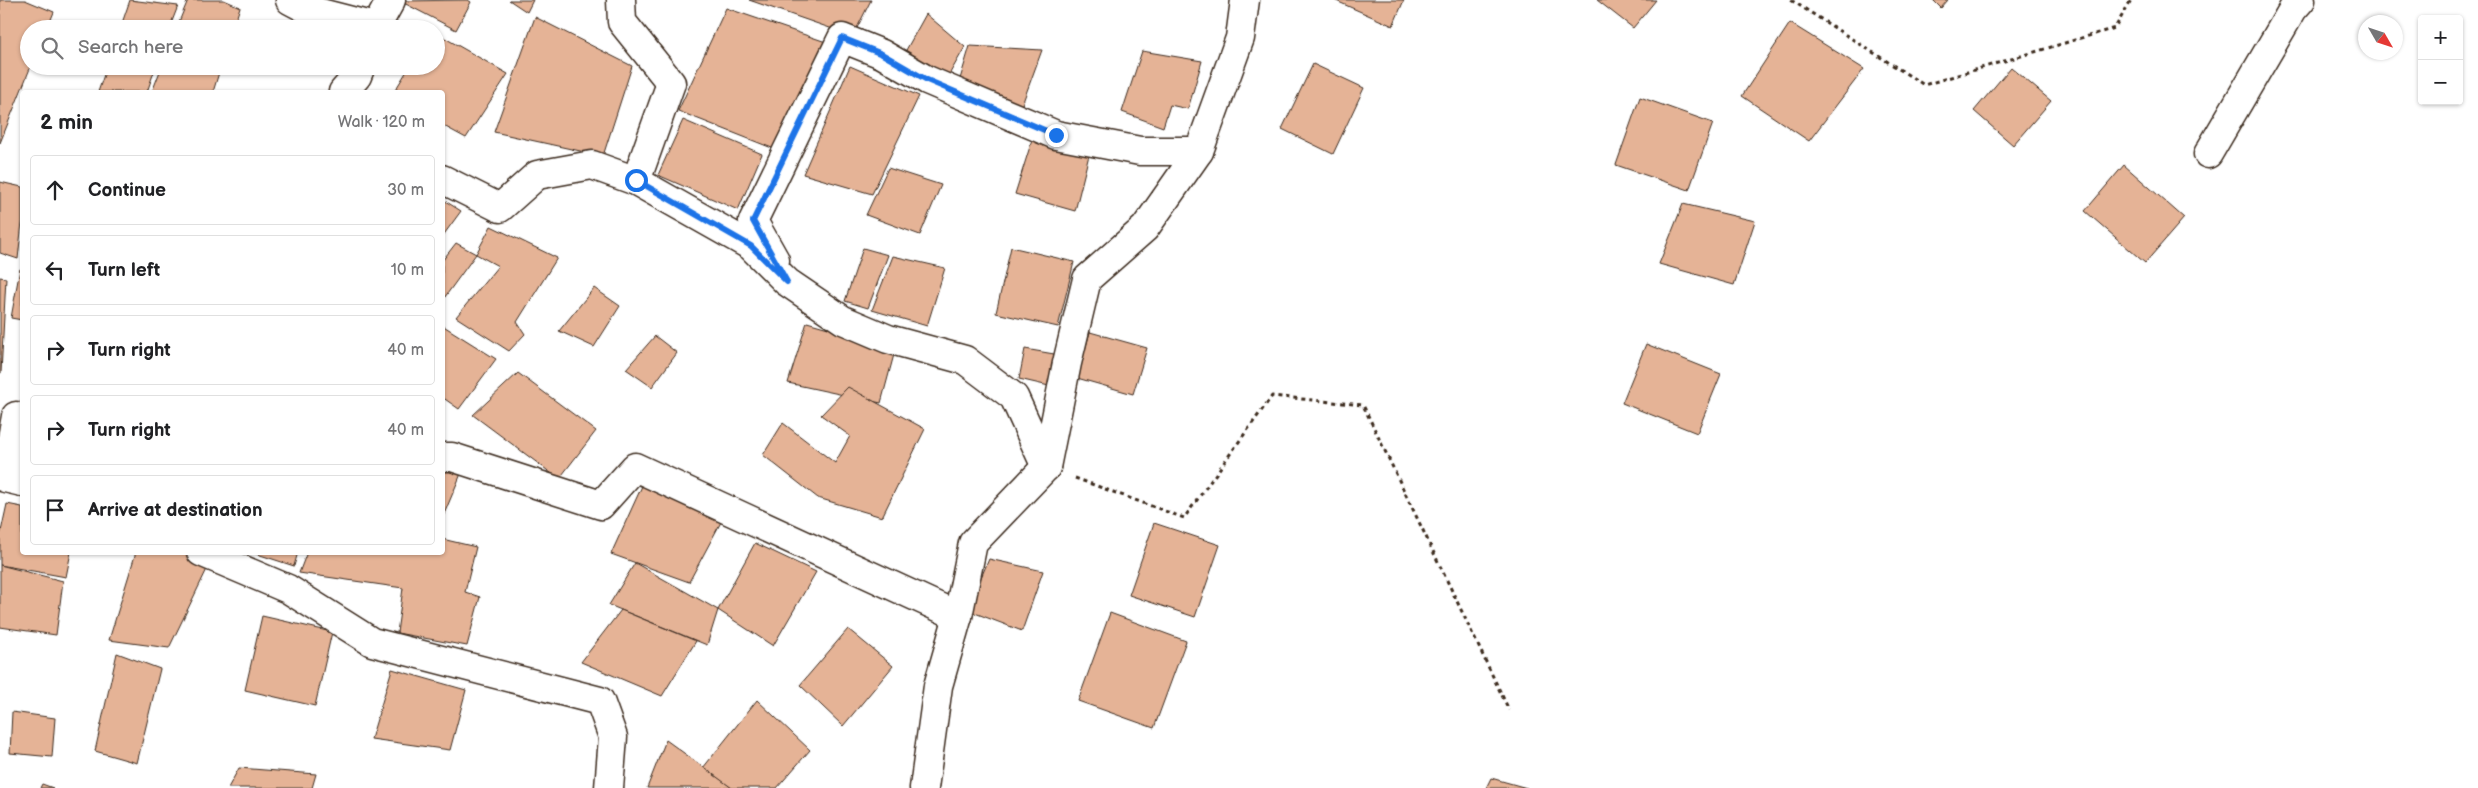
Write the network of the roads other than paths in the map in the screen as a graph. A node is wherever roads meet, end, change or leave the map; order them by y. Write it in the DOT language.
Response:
graph roads {
  1 [pos="290,0"];
  2 [pos="392,0"];
  3 [pos="621,0"];
  4 [pos="1245,0"];
  5 [pos="2301,0"];
  6 [pos="346,20"];
  7 [pos="380,20"];
  8 [pos="358,75"];
  9 [pos="345,90"];
  10 [pos="1199,151"];
  11 [pos="2208,154"];
  12 [pos="445,180"];
  13 [pos="636,180"];
  14 [pos="787,282"];
  15 [pos="13,414"];
  16 [pos="445,457"];
  17 [pos="1046,467"];
  18 [pos="20,482"];
  19 [pos="208,555"];
  20 [pos="958,616"];
  21 [pos="609,788"];
  22 [pos="924,788"];
  1 -- 6 [label="street"];
  2 -- 7 [label="street"];
  3 -- 13 [label="street"];
  4 -- 10 [label="street"];
  5 -- 11 [label="street"];
  8 -- 9 [label="street"];
  10 -- 14 [label="street"];
  10 -- 17 [label="street"];
  12 -- 13 [label="street"];
  13 -- 14 [label="street"];
  14 -- 17 [label="street"];
  15 -- 18 [label="street"];
  16 -- 20 [label="street"];
  17 -- 20 [label="street"];
  19 -- 21 [label="street"];
  20 -- 22 [label="street"];
}
